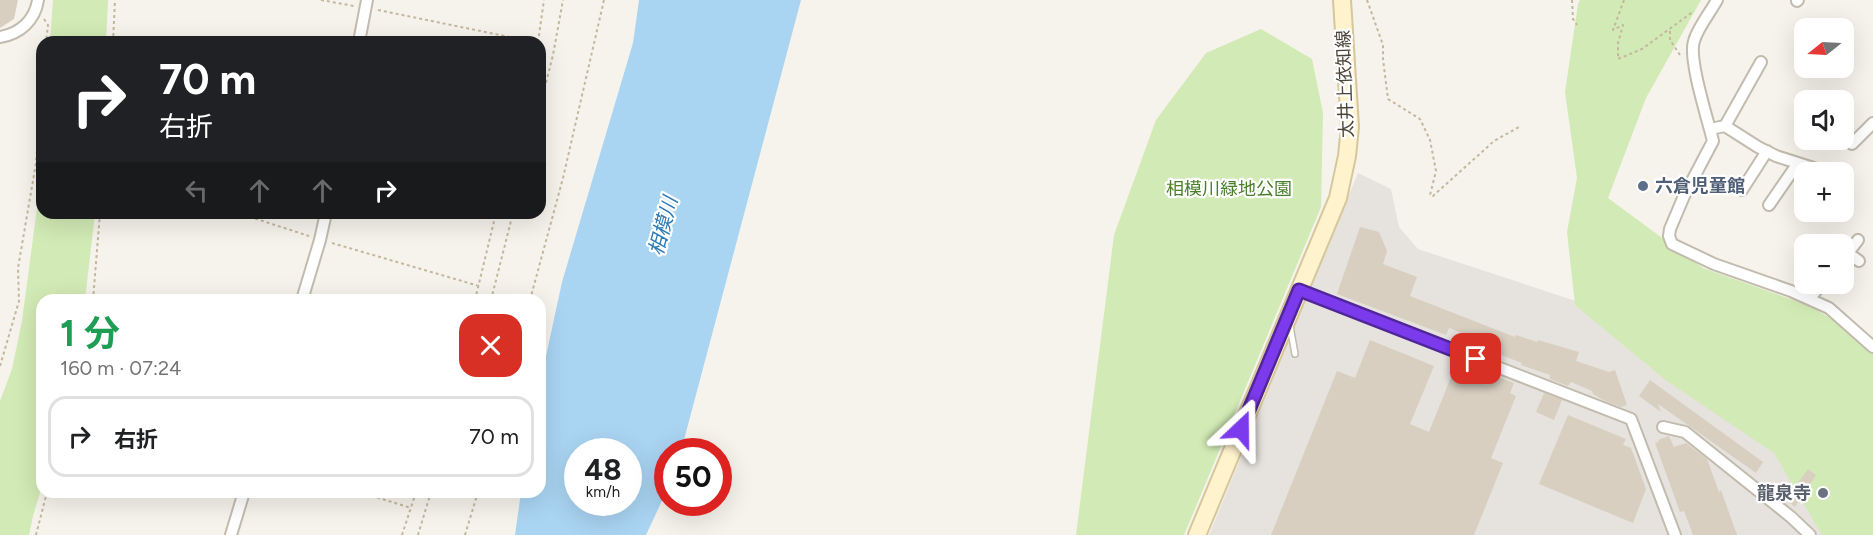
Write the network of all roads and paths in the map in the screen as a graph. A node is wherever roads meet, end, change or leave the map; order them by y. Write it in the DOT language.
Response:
graph roads {
  1 [pos="116,0"];
  2 [pos="321,0"];
  3 [pos="544,0"];
  4 [pos="563,0"];
  5 [pos="604,0"];
  6 [pos="1342,0"];
  7 [pos="1367,0"];
  8 [pos="1572,0"];
  9 [pos="1624,0"];
  10 [pos="1717,0"];
  11 [pos="38,3"];
  12 [pos="367,4"];
  13 [pos="1701,6"];
  14 [pos="1577,25"];
  15 [pos="47,36"];
  16 [pos="113,36"];
  17 [pos="360,36"];
  18 [pos="509,36"];
  19 [pos="537,36"];
  20 [pos="0,37"];
  21 [pos="1754,67"];
  22 [pos="546,82"];
  23 [pos="1873,123"];
  24 [pos="1725,126"];
  25 [pos="1519,127"];
  26 [pos="1710,129"];
  27 [pos="1854,141"];
  28 [pos="1767,152"];
  29 [pos="1795,162"];
  30 [pos="36,163"];
  31 [pos="1794,169"];
  32 [pos="1742,190"];
  33 [pos="1769,205"];
  34 [pos="100,219"];
  35 [pos="256,219"];
  36 [pos="325,219"];
  37 [pos="495,219"];
  38 [pos="511,219"];
  39 [pos="320,240"];
  40 [pos="1858,240"];
  41 [pos="1854,245"];
  42 [pos="1854,259"];
  43 [pos="1859,261"];
  44 [pos="479,286"];
  45 [pos="1299,290"];
  46 [pos="93,294"];
  47 [pos="304,294"];
  48 [pos="477,294"];
  49 [pos="493,294"];
  50 [pos="532,294"];
  51 [pos="1813,294"];
  52 [pos="1809,299"];
  53 [pos="1285,322"];
  54 [pos="1873,347"];
  55 [pos="1295,354"];
  56 [pos="0,366"];
  57 [pos="1663,427"];
  58 [pos="45,498"];
  59 [pos="242,498"];
  60 [pos="379,498"];
  61 [pos="414,498"];
  62 [pos="429,498"];
  63 [pos="476,498"];
  64 [pos="411,508"];
  65 [pos="36,535"];
  66 [pos="231,535"];
  67 [pos="402,535"];
  68 [pos="418,535"];
  69 [pos="465,535"];
  70 [pos="1197,535"];
  71 [pos="1675,535"];
  72 [pos="1810,535"];
  1 -- 16 [label="path"];
  2 -- 12 [label="path"];
  3 -- 19 [label="path"];
  4 -- 22 [label="path"];
  5 -- 50 [label="path"];
  6 -- 45 [label="main road, 太井上依知線"];
  7 -- 25 [label="path"];
  8 -- 14 [label="path"];
  9 -- 13 [label="path"];
  10 -- 26 [label="street"];
  11 -- 15 [label="path"];
  11 -- 20 [label="street"];
  12 -- 17 [label="street"];
  12 -- 18 [label="path"];
  21 -- 24 [label="street"];
  23 -- 27 [label="street"];
  24 -- 26 [label="street"];
  24 -- 28 [label="street"];
  26 -- 52 [label="street"];
  28 -- 29 [label="street"];
  28 -- 32 [label="street"];
  30 -- 56 [label="path"];
  31 -- 33 [label="street"];
  34 -- 46 [label="path"];
  35 -- 39 [label="path"];
  36 -- 39 [label="street"];
  37 -- 44 [label="path"];
  38 -- 49 [label="path"];
  39 -- 44 [label="path"];
  39 -- 47 [label="street"];
  40 -- 41 [label="street"];
  42 -- 43 [label="street"];
  44 -- 48 [label="path"];
  45 -- 53 [label="main road, 太井上依知線"];
  45 -- 71 [label="street"];
  51 -- 52 [label="street"];
  52 -- 54 [label="street"];
  53 -- 55 [label="lane"];
  53 -- 70 [label="main road, 太井上依知線"];
  57 -- 72 [label="street"];
  58 -- 65 [label="path"];
  59 -- 66 [label="street"];
  60 -- 64 [label="path"];
  61 -- 64 [label="path"];
  62 -- 68 [label="path"];
  63 -- 69 [label="path"];
  64 -- 67 [label="path"];
}
